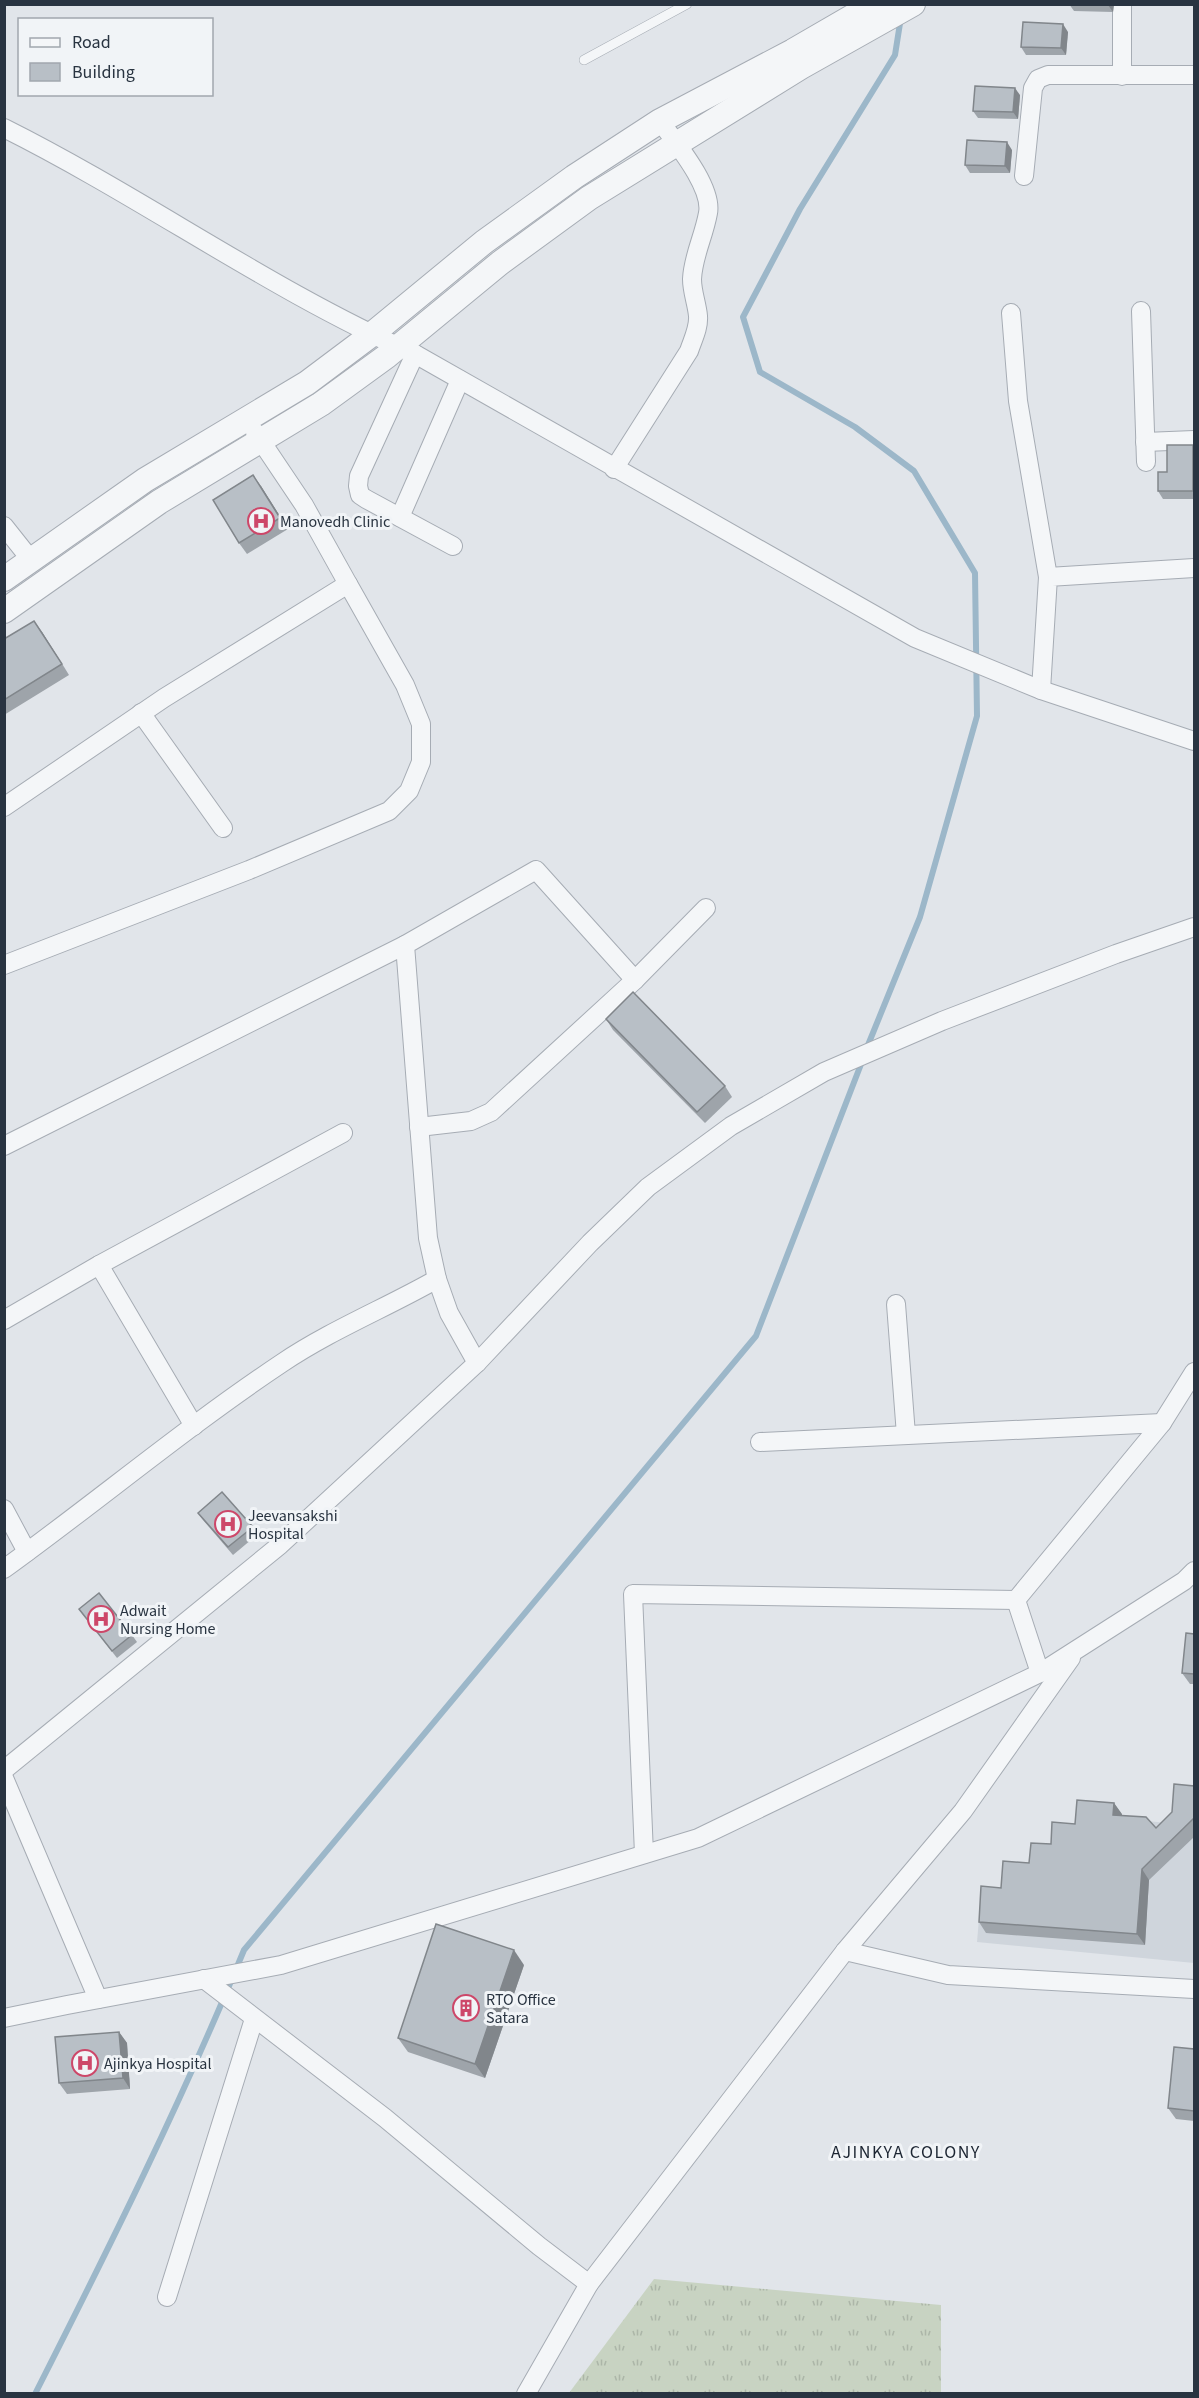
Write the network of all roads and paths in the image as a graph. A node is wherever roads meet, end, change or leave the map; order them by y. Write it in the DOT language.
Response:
graph roads {
  1 [pos="687,4"];
  2 [pos="874,4"];
  3 [pos="913,4"];
  4 [pos="1122,4"];
  5 [pos="584,60"];
  6 [pos="1194,75"];
  7 [pos="1122,76"];
  8 [pos="660,121"];
  9 [pos="4,128"];
  10 [pos="676,144"];
  11 [pos="1024,176"];
  12 [pos="1141,311"];
  13 [pos="1011,313"];
  14 [pos="371,335"];
  15 [pos="406,350"];
  16 [pos="460,380"];
  17 [pos="243,420"];
  18 [pos="262,440"];
  19 [pos="1194,440"];
  20 [pos="1145,442"];
  21 [pos="1146,462"];
  22 [pos="614,469"];
  23 [pos="400,517"];
  24 [pos="4,526"];
  25 [pos="453,546"];
  26 [pos="31,560"];
  27 [pos="1194,568"];
  28 [pos="1048,577"];
  29 [pos="4,579"];
  30 [pos="348,584"];
  31 [pos="4,611"];
  32 [pos="1041,690"];
  33 [pos="141,714"];
  34 [pos="1194,741"];
  35 [pos="4,807"];
  36 [pos="223,828"];
  37 [pos="706,908"];
  38 [pos="1194,927"];
  39 [pos="405,945"];
  40 [pos="5,965"];
  41 [pos="635,980"];
  42 [pos="419,1127"];
  43 [pos="343,1133"];
  44 [pos="4,1146"];
  45 [pos="99,1265"];
  46 [pos="437,1279"];
  47 [pos="896,1304"];
  48 [pos="4,1320"];
  49 [pos="477,1363"];
  50 [pos="1194,1372"];
  51 [pos="1162,1423"];
  52 [pos="194,1426"];
  53 [pos="906,1435"];
  54 [pos="760,1442"];
  55 [pos="4,1509"];
  56 [pos="27,1552"];
  57 [pos="4,1569"];
  58 [pos="1194,1571"];
  59 [pos="1016,1600"];
  60 [pos="1077,1650"];
  61 [pos="1040,1673"];
  62 [pos="4,1770"];
  63 [pos="4,1778"];
  64 [pos="645,1854"];
  65 [pos="845,1951"];
  66 [pos="204,1979"];
  67 [pos="1194,1989"];
  68 [pos="98,1999"];
  69 [pos="4,2018"];
  70 [pos="254,2019"];
  71 [pos="589,2284"];
  72 [pos="167,2297"];
  73 [pos="526,2394"];
  1 -- 5 [label="lane"];
  2 -- 8 [label="street"];
  3 -- 10 [label="street"];
  4 -- 7 [label="street"];
  6 -- 7 [label="street"];
  7 -- 11 [label="street"];
  8 -- 10 [label="street"];
  8 -- 14 [label="street"];
  9 -- 14 [label="street"];
  10 -- 15 [label="street"];
  10 -- 22 [label="street"];
  12 -- 20 [label="street"];
  13 -- 28 [label="street"];
  14 -- 15 [label="street"];
  14 -- 17 [label="street"];
  15 -- 16 [label="street"];
  15 -- 18 [label="street"];
  15 -- 23 [label="street"];
  16 -- 22 [label="street"];
  16 -- 23 [label="street"];
  17 -- 18 [label="street"];
  17 -- 26 [label="street"];
  18 -- 30 [label="street"];
  18 -- 31 [label="street"];
  19 -- 20 [label="street"];
  20 -- 21 [label="street"];
  22 -- 32 [label="street"];
  23 -- 25 [label="street"];
  24 -- 26 [label="street"];
  26 -- 29 [label="street"];
  27 -- 28 [label="street"];
  28 -- 32 [label="street"];
  30 -- 33 [label="street"];
  30 -- 40 [label="street"];
  32 -- 34 [label="street"];
  33 -- 35 [label="street"];
  33 -- 36 [label="street"];
  37 -- 41 [label="street"];
  38 -- 49 [label="street"];
  39 -- 41 [label="street"];
  39 -- 42 [label="street"];
  39 -- 44 [label="street"];
  41 -- 42 [label="street"];
  42 -- 46 [label="street"];
  43 -- 45 [label="street"];
  45 -- 48 [label="street"];
  45 -- 52 [label="street"];
  46 -- 49 [label="street"];
  46 -- 52 [label="street"];
  47 -- 53 [label="street"];
  49 -- 62 [label="street"];
  50 -- 51 [label="street"];
  51 -- 53 [label="street"];
  51 -- 59 [label="street"];
  52 -- 56 [label="street"];
  53 -- 54 [label="street"];
  55 -- 56 [label="street"];
  56 -- 57 [label="street"];
  58 -- 60 [label="street"];
  59 -- 61 [label="street"];
  59 -- 64 [label="street"];
  60 -- 61 [label="street"];
  60 -- 65 [label="street"];
  61 -- 64 [label="street"];
  63 -- 68 [label="street"];
  64 -- 66 [label="street"];
  65 -- 67 [label="street"];
  65 -- 71 [label="street"];
  66 -- 68 [label="street"];
  66 -- 70 [label="street"];
  68 -- 69 [label="street"];
  70 -- 71 [label="street"];
  70 -- 72 [label="street"];
  71 -- 73 [label="street"];
}
